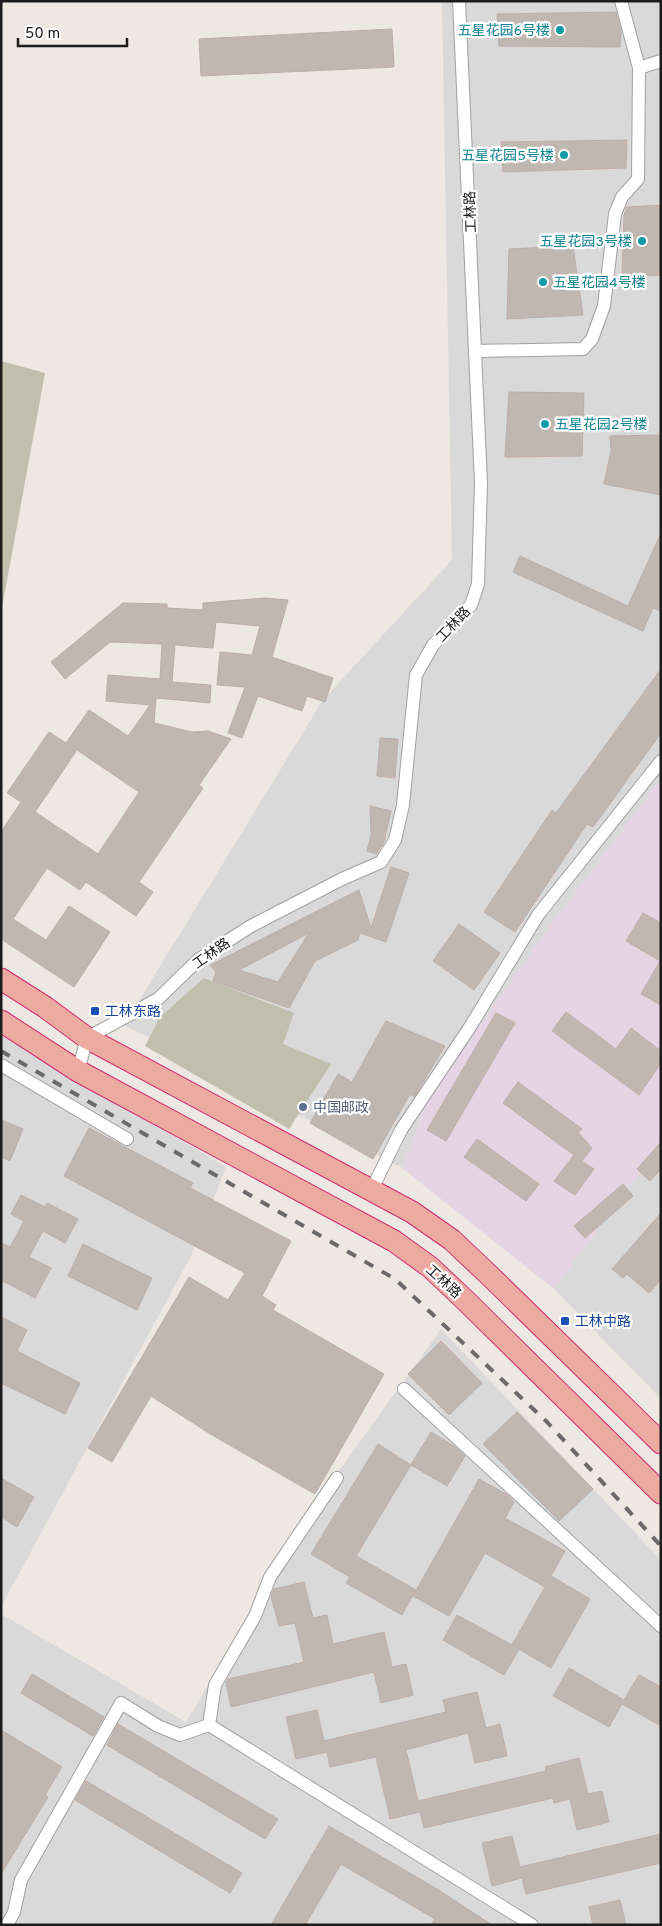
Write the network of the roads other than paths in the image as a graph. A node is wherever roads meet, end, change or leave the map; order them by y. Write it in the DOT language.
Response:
graph roads {
  1 [pos="459,1"];
  2 [pos="622,1"];
  3 [pos="661,61"];
  4 [pos="639,68"];
  5 [pos="475,351"];
  6 [pos="661,761"];
  7 [pos="1,980"];
  8 [pos="1,1021"];
  9 [pos="87,1038"];
  10 [pos="1,1065"];
  11 [pos="78,1071"];
  12 [pos="128,1139"];
  13 [pos="372,1189"];
  14 [pos="404,1389"];
  15 [pos="661,1443"];
  16 [pos="337,1478"];
  17 [pos="661,1493"];
  18 [pos="661,1626"];
  19 [pos="209,1725"];
  20 [pos="7,1925"];
  21 [pos="532,1925"];
  1 -- 5 [label="street, 工林路"];
  2 -- 4 [label="street"];
  3 -- 4 [label="street"];
  4 -- 5 [label="street"];
  5 -- 9 [label="street, 工林路"];
  6 -- 13 [label="street"];
  7 -- 9 [label="highway"];
  8 -- 11 [label="highway, 工林路"];
  9 -- 11 [label="street"];
  9 -- 13 [label="highway"];
  10 -- 12 [label="street"];
  11 -- 17 [label="highway, 工林路"];
  13 -- 15 [label="highway"];
  14 -- 18 [label="street"];
  16 -- 19 [label="street"];
  19 -- 20 [label="street"];
  19 -- 21 [label="street"];
}
